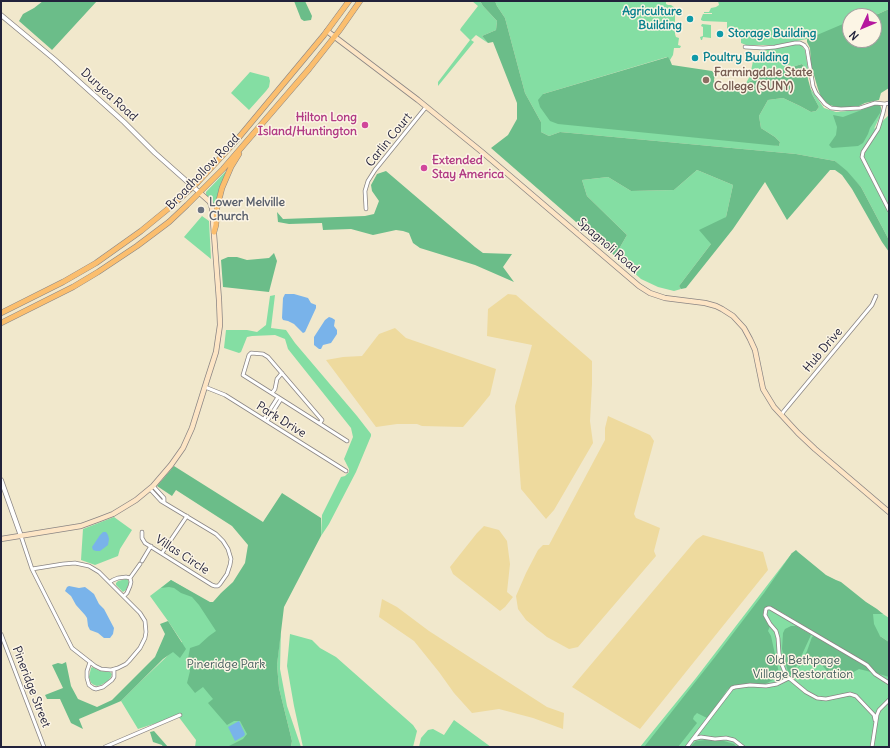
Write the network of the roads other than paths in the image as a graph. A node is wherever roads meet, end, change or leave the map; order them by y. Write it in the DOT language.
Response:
graph roads {
  1 [pos="349,1"];
  2 [pos="360,1"];
  3 [pos="1,15"];
  4 [pos="327,31"];
  5 [pos="335,37"];
  6 [pos="744,47"];
  7 [pos="889,103"];
  8 [pos="885,104"];
  9 [pos="426,107"];
  10 [pos="249,139"];
  11 [pos="192,187"];
  12 [pos="200,193"];
  13 [pos="366,209"];
  14 [pos="889,210"];
  15 [pos="214,232"];
  16 [pos="876,296"];
  17 [pos="1,313"];
  18 [pos="1,323"];
  19 [pos="282,373"];
  20 [pos="205,387"];
  21 [pos="272,393"];
  22 [pos="280,398"];
  23 [pos="781,416"];
  24 [pos="266,420"];
  25 [pos="320,423"];
  26 [pos="347,441"];
  27 [pos="346,471"];
  28 [pos="1,480"];
  29 [pos="151,488"];
  30 [pos="889,512"];
  31 [pos="187,516"];
  32 [pos="142,532"];
  33 [pos="20,536"];
  34 [pos="1,539"];
  35 [pos="151,546"];
  36 [pos="162,553"];
  37 [pos="32,570"];
  38 [pos="130,578"];
  39 [pos="110,582"];
  40 [pos="124,596"];
  41 [pos="1,634"];
  42 [pos="90,662"];
  43 [pos="114,669"];
  44 [pos="789,678"];
  45 [pos="889,683"];
  46 [pos="889,700"];
  47 [pos="869,710"];
  48 [pos="879,710"];
  49 [pos="180,715"];
  50 [pos="875,720"];
  51 [pos="701,729"];
  52 [pos="706,738"];
  53 [pos="693,739"];
  54 [pos="44,747"];
  55 [pos="105,747"];
  56 [pos="686,747"];
  57 [pos="743,747"];
  58 [pos="872,747"];
  1 -- 4 [label="main road, Broadhollow Road"];
  2 -- 5 [label="main road, Broadhollow Road"];
  3 -- 11 [label="street, Duryea Road"];
  4 -- 5 [label="main road, Spagnoli Road"];
  4 -- 11 [label="main road, Broadhollow Road"];
  5 -- 9 [label="main road, Spagnoli Road"];
  5 -- 10 [label="main road, Broadhollow Road"];
  6 -- 8 [label="street"];
  7 -- 8 [label="street"];
  8 -- 14 [label="street"];
  9 -- 13 [label="street, Carlin Court"];
  9 -- 23 [label="main road, Spagnoli Road"];
  10 -- 12 [label="main road, Broadhollow Road"];
  10 -- 15 [label="main road"];
  11 -- 12 [label="street, Duryea Road"];
  11 -- 17 [label="main road, Broadhollow Road"];
  12 -- 15 [label="main road"];
  12 -- 18 [label="main road, Broadhollow Road"];
  15 -- 20 [label="main road"];
  16 -- 23 [label="street, Hub Drive"];
  19 -- 21 [label="street"];
  19 -- 21 [label="street"];
  19 -- 25 [label="street"];
  20 -- 24 [label="street, Park Drive"];
  20 -- 29 [label="main road"];
  21 -- 22 [label="street"];
  22 -- 24 [label="street"];
  22 -- 25 [label="street"];
  23 -- 30 [label="main road, Spagnoli Road"];
  24 -- 27 [label="street, Park Drive"];
  25 -- 26 [label="street"];
  28 -- 33 [label="street"];
  29 -- 31 [label="street, Villas Circle"];
  29 -- 33 [label="main road"];
  31 -- 36 [label="street"];
  31 -- 36 [label="street, Villas Circle"];
  32 -- 35 [label="street, Villas Circle"];
  33 -- 34 [label="main road"];
  33 -- 37 [label="street"];
  35 -- 36 [label="street, Villas Circle"];
  35 -- 38 [label="street"];
  37 -- 39 [label="street"];
  37 -- 42 [label="street"];
  38 -- 39 [label="street"];
  38 -- 40 [label="street"];
  39 -- 40 [label="street"];
  40 -- 43 [label="street"];
  41 -- 54 [label="street, Pineridge Street"];
  42 -- 43 [label="street"];
  42 -- 43 [label="street"];
  44 -- 45 [label="street"];
  44 -- 47 [label="street"];
  44 -- 51 [label="street"];
  46 -- 48 [label="street"];
  47 -- 48 [label="street"];
  47 -- 50 [label="street"];
  48 -- 50 [label="street"];
  49 -- 55 [label="street"];
  50 -- 58 [label="street"];
  51 -- 52 [label="street"];
  51 -- 53 [label="street"];
  52 -- 53 [label="street"];
  52 -- 57 [label="street"];
  53 -- 56 [label="street"];
}
